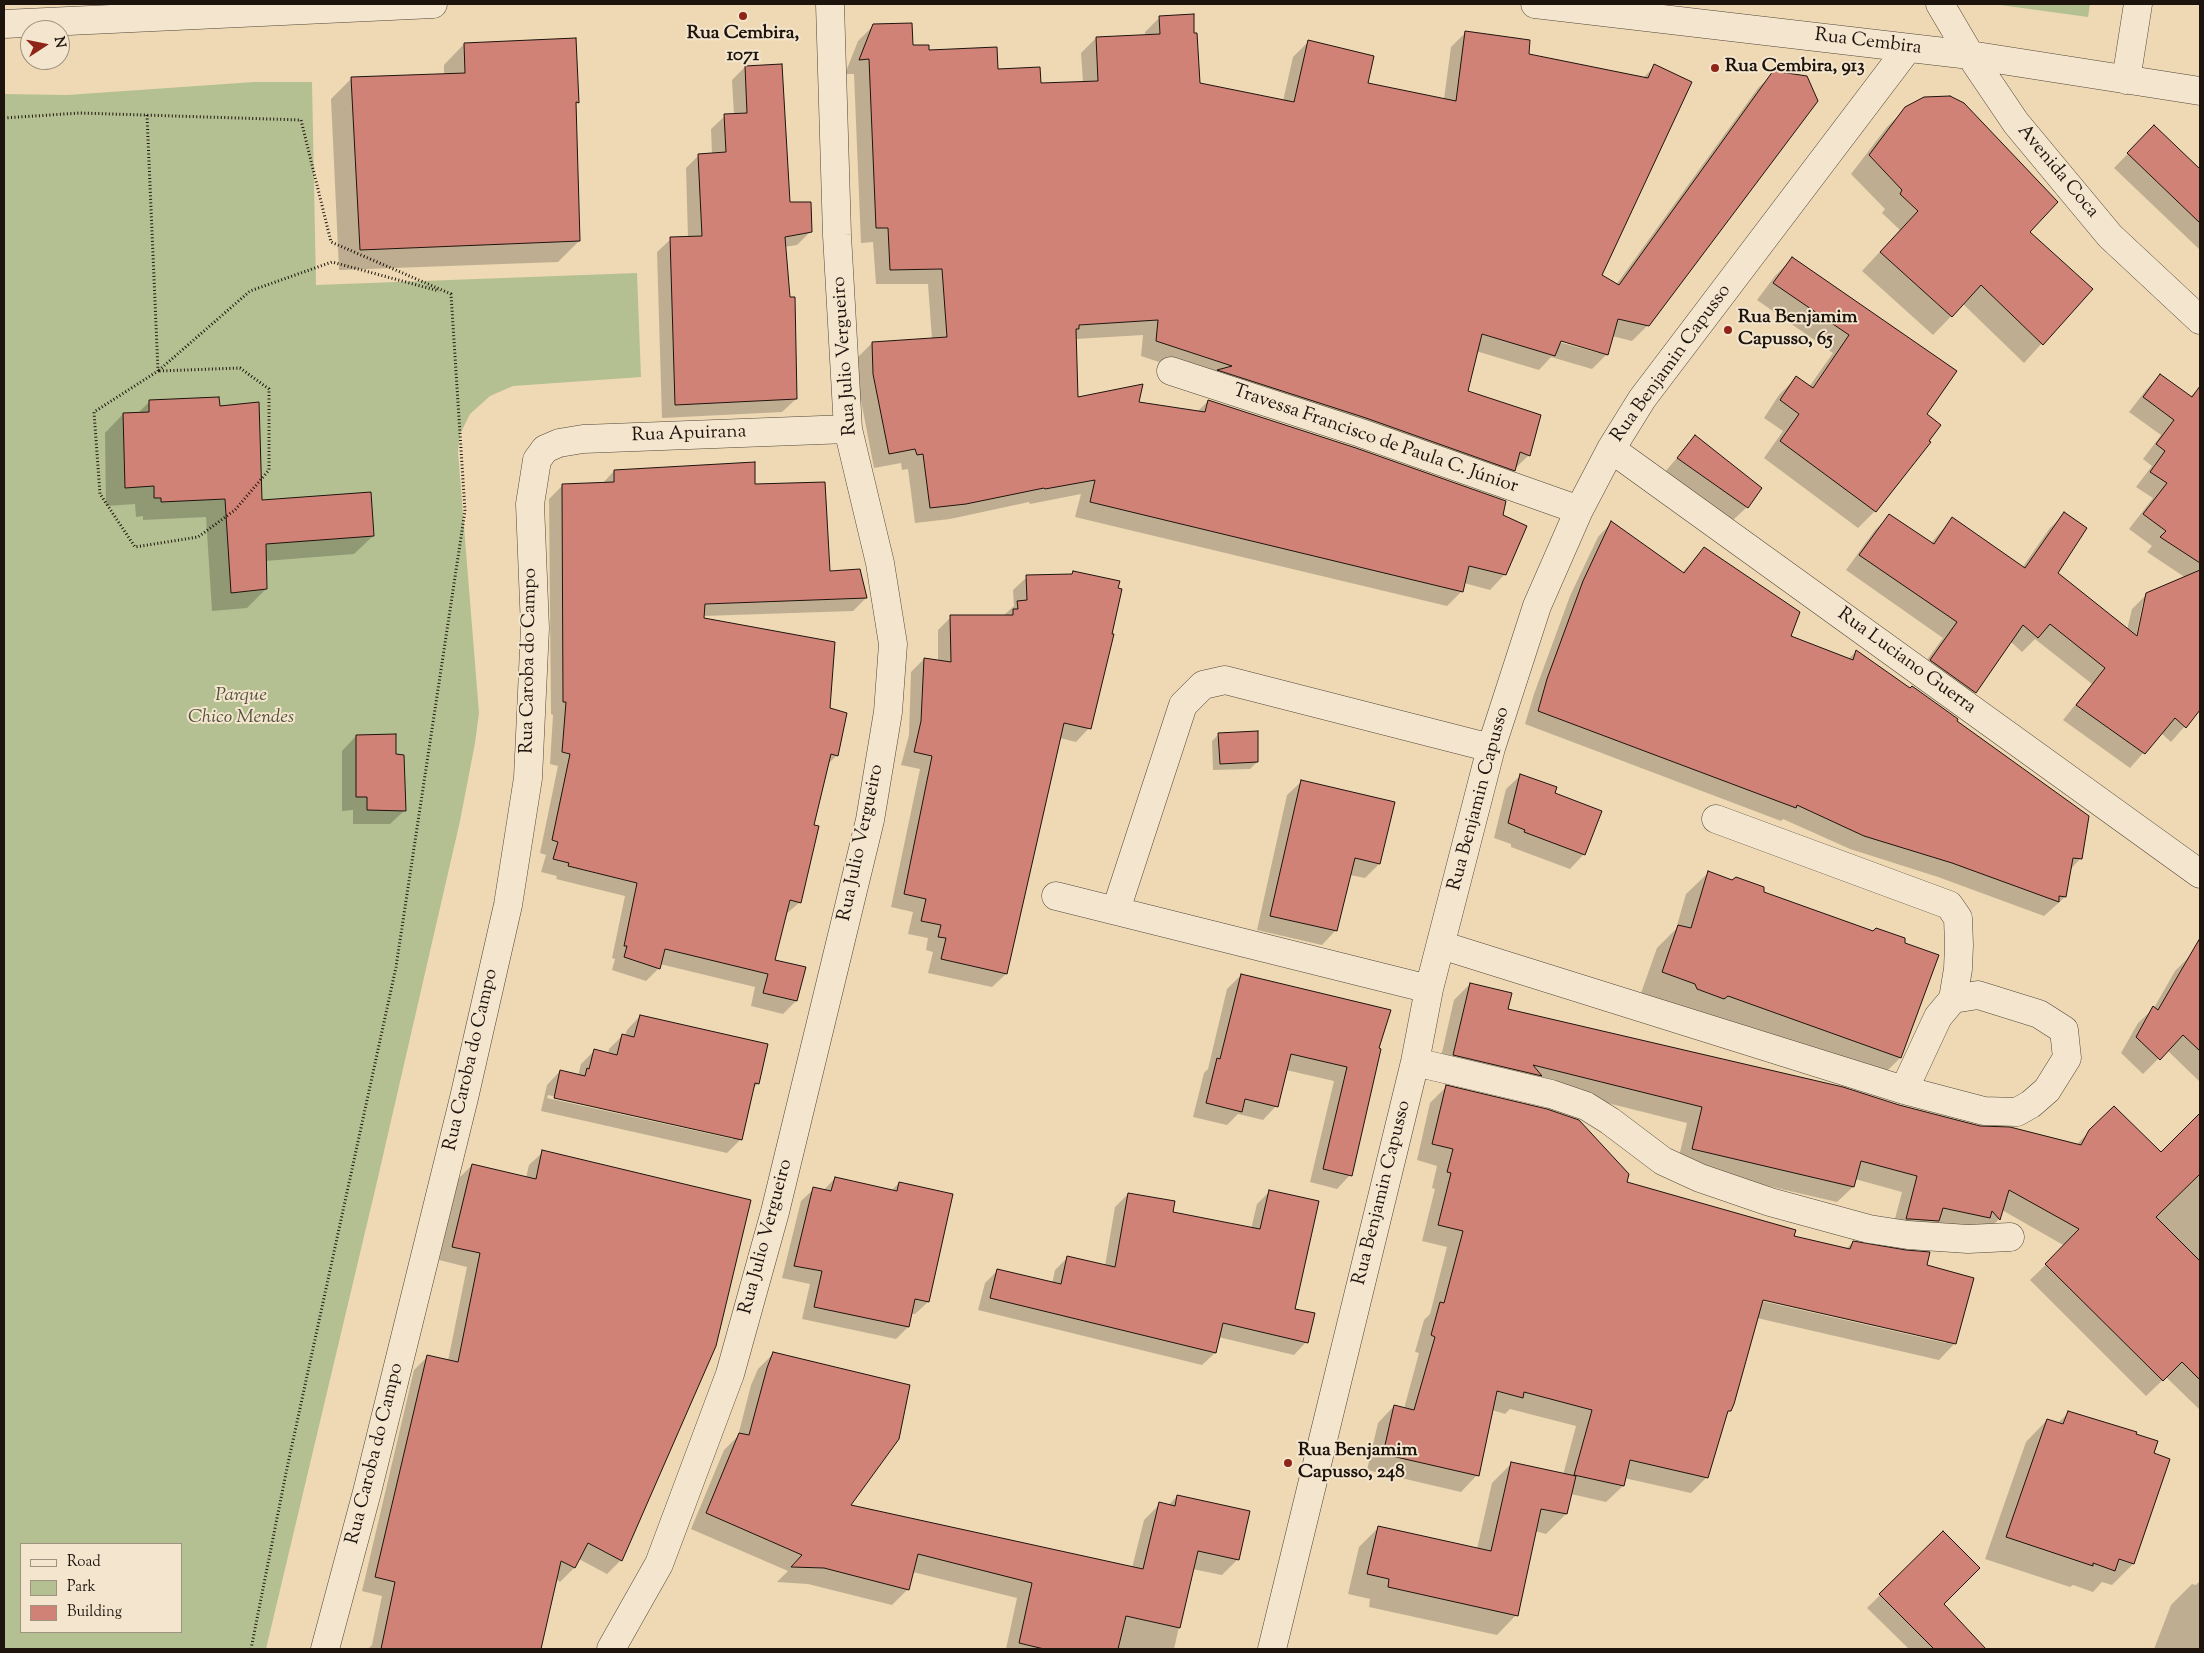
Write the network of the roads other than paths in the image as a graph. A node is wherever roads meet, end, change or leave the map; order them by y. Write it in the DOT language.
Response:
graph roads {
  1 [pos="433,4"];
  2 [pos="830,4"];
  3 [pos="1535,4"];
  4 [pos="1940,4"];
  5 [pos="2138,4"];
  6 [pos="4,24"];
  7 [pos="1908,48"];
  8 [pos="1970,55"];
  9 [pos="2126,80"];
  10 [pos="2200,91"];
  11 [pos="2197,312"];
  12 [pos="1171,371"];
  13 [pos="848,429"];
  14 [pos="1611,449"];
  15 [pos="537,460"];
  16 [pos="1579,510"];
  17 [pos="1491,748"];
  18 [pos="1716,819"];
  19 [pos="2200,874"];
  20 [pos="1056,896"];
  21 [pos="1116,910"];
  22 [pos="1441,944"];
  23 [pos="1429,989"];
  24 [pos="1953,999"];
  25 [pos="1415,1062"];
  26 [pos="1904,1090"];
  27 [pos="2010,1237"];
  28 [pos="325,1649"];
  29 [pos="612,1649"];
  30 [pos="1272,1649"];
  1 -- 6 [label="street"];
  2 -- 13 [label="street, Rua Julio Vergueiro"];
  3 -- 7 [label="street, Rua Cembira"];
  4 -- 8 [label="street, Avenida Coca"];
  5 -- 9 [label="street"];
  7 -- 8 [label="street, Rua Cembira"];
  7 -- 14 [label="street, Rua Benjamin Capusso"];
  8 -- 9 [label="street, Rua Cembira"];
  8 -- 11 [label="street, Avenida Coca"];
  9 -- 10 [label="street, Rua Cembira"];
  12 -- 16 [label="street, Travessa Francisco de Paula C. Júnior"];
  13 -- 15 [label="street, Rua Apuirana"];
  13 -- 29 [label="street, Rua Julio Vergueiro"];
  14 -- 16 [label="street, Rua Benjamin Capusso"];
  14 -- 19 [label="street, Rua Luciano Guerra"];
  15 -- 28 [label="street, Rua Caroba do Campo"];
  16 -- 17 [label="street, Rua Benjamin Capusso"];
  17 -- 21 [label="street"];
  17 -- 22 [label="street, Rua Benjamin Capusso"];
  18 -- 24 [label="street"];
  20 -- 21 [label="street"];
  21 -- 23 [label="street"];
  22 -- 23 [label="street, Rua Benjamin Capusso"];
  22 -- 26 [label="street"];
  23 -- 25 [label="street, Rua Benjamin Capusso"];
  24 -- 26 [label="street"];
  24 -- 26 [label="street"];
  25 -- 27 [label="street"];
  25 -- 30 [label="street, Rua Benjamin Capusso"];
}
